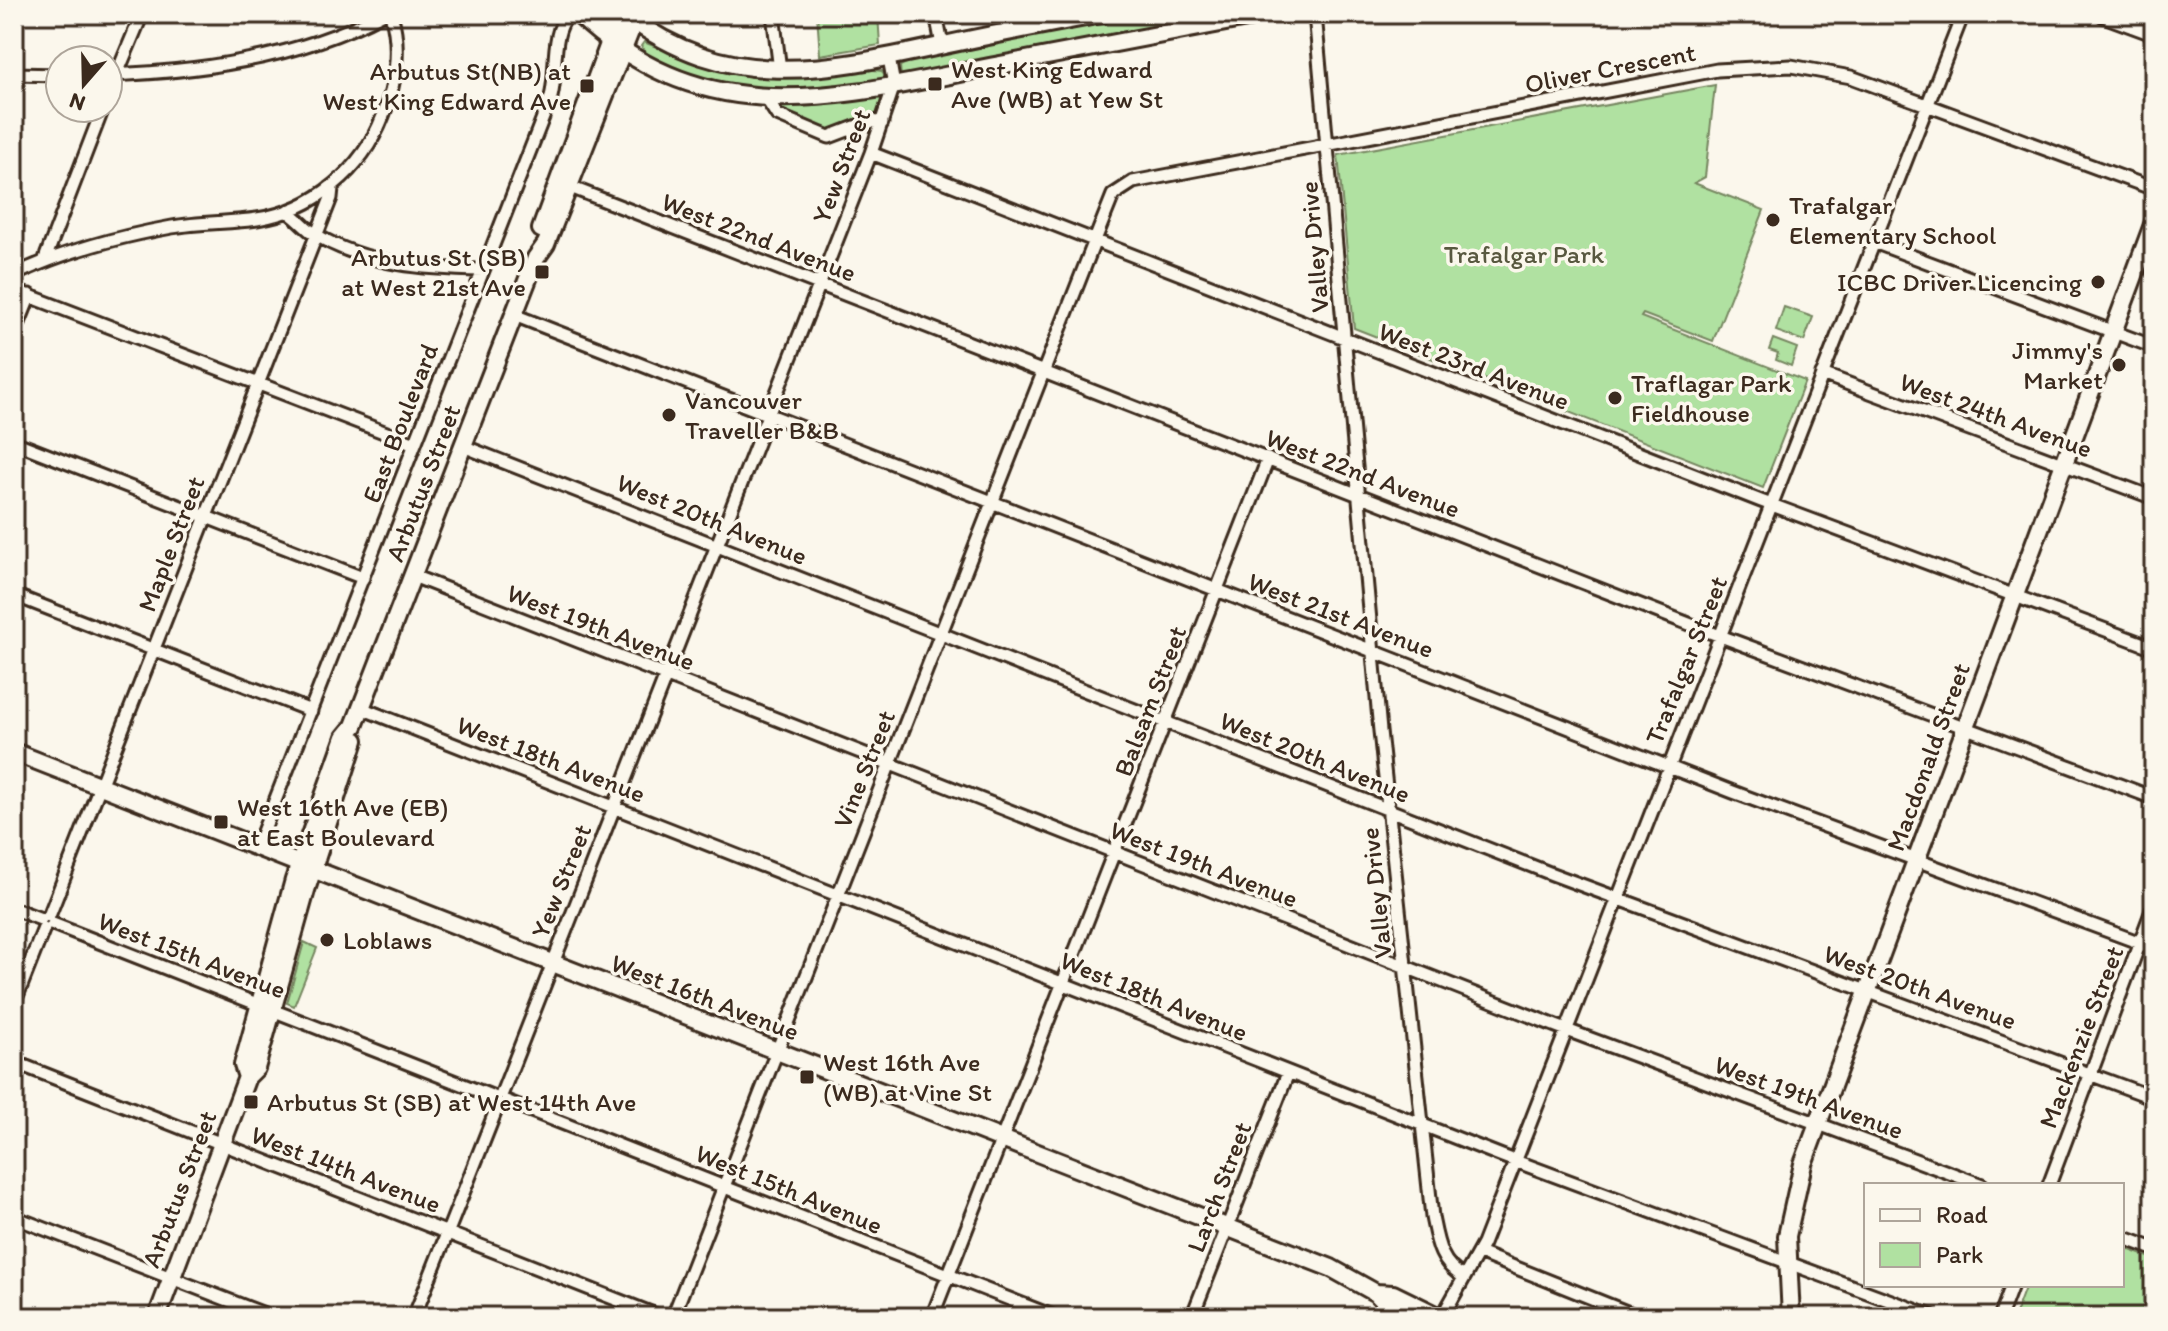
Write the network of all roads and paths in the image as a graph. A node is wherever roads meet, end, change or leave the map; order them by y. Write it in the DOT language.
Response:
graph roads {
  1 [pos="142,14"];
  2 [pos="382,14"];
  3 [pos="391,14"];
  4 [pos="569,14"];
  5 [pos="578,14"];
  6 [pos="773,14"];
  7 [pos="936,14"];
  8 [pos="1102,14"];
  9 [pos="1268,14"];
  10 [pos="1315,14"];
  11 [pos="1963,14"];
  12 [pos="2105,14"];
  13 [pos="629,16"];
  14 [pos="1039,20"];
  15 [pos="2154,32"];
  16 [pos="616,44"];
  17 [pos="942,45"];
  18 [pos="124,51"];
  19 [pos="889,58"];
  20 [pos="780,70"];
  21 [pos="14,74"];
  22 [pos="124,74"];
  23 [pos="44,75"];
  24 [pos="894,85"];
  25 [pos="766,98"];
  26 [pos="1927,104"];
  27 [pos="882,123"];
  28 [pos="97,124"];
  29 [pos="1327,146"];
  30 [pos="871,153"];
  31 [pos="564,184"];
  32 [pos="332,188"];
  33 [pos="2154,189"];
  34 [pos="287,211"];
  35 [pos="2154,222"];
  36 [pos="317,235"];
  37 [pos="1095,240"];
  38 [pos="1874,242"];
  39 [pos="45,259"];
  40 [pos="483,270"];
  41 [pos="14,275"];
  42 [pos="819,283"];
  43 [pos="14,290"];
  44 [pos="30,295"];
  45 [pos="514,315"];
  46 [pos="2112,332"];
  47 [pos="14,335"];
  48 [pos="1344,339"];
  49 [pos="2154,347"];
  50 [pos="1044,371"];
  51 [pos="1822,374"];
  52 [pos="257,382"];
  53 [pos="768,414"];
  54 [pos="14,442"];
  55 [pos="415,444"];
  56 [pos="463,446"];
  57 [pos="1268,459"];
  58 [pos="2063,463"];
  59 [pos="1359,494"];
  60 [pos="2154,498"];
  61 [pos="993,503"];
  62 [pos="1772,505"];
  63 [pos="205,516"];
  64 [pos="716,545"];
  65 [pos="413,576"];
  66 [pos="363,578"];
  67 [pos="1216,590"];
  68 [pos="14,595"];
  69 [pos="2014,596"];
  70 [pos="941,633"];
  71 [pos="1720,636"];
  72 [pos="2154,648"];
  73 [pos="154,650"];
  74 [pos="1373,652"];
  75 [pos="665,676"];
  76 [pos="361,708"];
  77 [pos="311,711"];
  78 [pos="1165,722"];
  79 [pos="1965,727"];
  80 [pos="14,752"];
  81 [pos="890,765"];
  82 [pos="1668,767"];
  83 [pos="100,786"];
  84 [pos="2154,798"];
  85 [pos="614,807"];
  86 [pos="1390,810"];
  87 [pos="257,847"];
  88 [pos="1114,853"];
  89 [pos="1916,859"];
  90 [pos="306,866"];
  91 [pos="838,895"];
  92 [pos="1617,899"];
  93 [pos="2154,905"];
  94 [pos="14,909"];
  95 [pos="47,922"];
  96 [pos="2140,943"];
  97 [pos="2154,948"];
  98 [pos="553,963"];
  99 [pos="1406,967"];
  100 [pos="1063,983"];
  101 [pos="1866,991"];
  102 [pos="14,1004"];
  103 [pos="267,1007"];
  104 [pos="1565,1030"];
  105 [pos="778,1051"];
  106 [pos="14,1062"];
  107 [pos="1288,1073"];
  108 [pos="2090,1074"];
  109 [pos="2154,1098"];
  110 [pos="500,1099"];
  111 [pos="1817,1123"];
  112 [pos="1424,1126"];
  113 [pos="1002,1140"];
  114 [pos="223,1144"];
  115 [pos="1515,1161"];
  116 [pos="1977,1183"];
  117 [pos="2050,1183"];
  118 [pos="724,1187"];
  119 [pos="14,1217"];
  120 [pos="1227,1227"];
  121 [pos="448,1232"];
  122 [pos="2124,1238"];
  123 [pos="2154,1249"];
  124 [pos="1479,1253"];
  125 [pos="1787,1262"];
  126 [pos="949,1275"];
  127 [pos="1464,1277"];
  128 [pos="171,1278"];
  129 [pos="2011,1287"];
  130 [pos="1376,1293"];
  131 [pos="670,1316"];
  132 [pos="157,1317"];
  133 [pos="272,1317"];
  134 [pos="414,1317"];
  135 [pos="932,1317"];
  136 [pos="1055,1317"];
  137 [pos="1192,1317"];
  138 [pos="1400,1317"];
  139 [pos="1441,1317"];
  140 [pos="1639,1317"];
  141 [pos="1791,1317"];
  142 [pos="1934,1317"];
  143 [pos="2000,1317"];
  1 -- 18 [label="street"];
  2 -- 22 [label="street"];
  3 -- 32 [label="street"];
  4 -- 40 [label="street, East Boulevard"];
  5 -- 16 [label="main road"];
  6 -- 20 [label="street"];
  7 -- 17 [label="street"];
  8 -- 14 [label="main road"];
  9 -- 24 [label="main road"];
  10 -- 29 [label="street, Valley Drive"];
  11 -- 26 [label="street, Trafalgar Street"];
  12 -- 15 [label="main road"];
  13 -- 16 [label="main road, Arbutus Street"];
  13 -- 20 [label="main road"];
  14 -- 17 [label="main road"];
  16 -- 25 [label="main road"];
  16 -- 31 [label="main road, Arbutus Street"];
  17 -- 19 [label="main road"];
  19 -- 20 [label="main road"];
  19 -- 24 [label="street, Yew Street"];
  21 -- 23 [label="street"];
  24 -- 25 [label="main road"];
  24 -- 27 [label="street, Yew Street"];
  25 -- 27 [label="street"];
  26 -- 29 [label="street, Oliver Crescent"];
  26 -- 33 [label="street, Oliver Crescent"];
  26 -- 38 [label="street, Trafalgar Street"];
  27 -- 30 [label="street, Yew Street"];
  28 -- 39 [label="street"];
  29 -- 37 [label="street, Oliver Crescent"];
  29 -- 48 [label="street, Valley Drive"];
  30 -- 37 [label="street, West 23rd Avenue"];
  30 -- 42 [label="street, Yew Street"];
  31 -- 42 [label="street, West 22nd Avenue"];
  31 -- 45 [label="main road, Arbutus Street"];
  32 -- 34 [label="street"];
  32 -- 36 [label="street, Maple Street"];
  34 -- 36 [label="street"];
  34 -- 39 [label="street"];
  35 -- 46 [label="main road, Macdonald Street"];
  36 -- 40 [label="street"];
  36 -- 52 [label="street, Maple Street"];
  37 -- 48 [label="street, West 23rd Avenue"];
  37 -- 50 [label="street, Vine Street"];
  38 -- 46 [label="street"];
  38 -- 51 [label="street, Trafalgar Street"];
  39 -- 41 [label="street"];
  40 -- 55 [label="street, East Boulevard"];
  42 -- 50 [label="street, West 22nd Avenue"];
  42 -- 53 [label="street, Yew Street"];
  43 -- 44 [label="street"];
  44 -- 47 [label="street"];
  44 -- 52 [label="street"];
  45 -- 53 [label="street, West 21st Avenue"];
  45 -- 56 [label="main road, Arbutus Street"];
  46 -- 49 [label="street"];
  46 -- 58 [label="main road, Macdonald Street"];
  48 -- 59 [label="street, Valley Drive"];
  48 -- 62 [label="street, West 23rd Avenue"];
  50 -- 57 [label="street, West 22nd Avenue"];
  50 -- 61 [label="street, Vine Street"];
  51 -- 58 [label="street, West 24th Avenue"];
  51 -- 62 [label="street, Trafalgar Street"];
  52 -- 55 [label="street"];
  52 -- 63 [label="street, Maple Street"];
  53 -- 61 [label="street, West 21st Avenue"];
  53 -- 64 [label="street, Yew Street"];
  54 -- 63 [label="street"];
  55 -- 66 [label="street, East Boulevard"];
  56 -- 64 [label="street, West 20th Avenue"];
  56 -- 65 [label="main road, Arbutus Street"];
  57 -- 59 [label="street, West 22nd Avenue"];
  57 -- 67 [label="street, Balsam Street"];
  58 -- 60 [label="street, West 24th Avenue"];
  58 -- 69 [label="main road, Macdonald Street"];
  59 -- 71 [label="street, West 22nd Avenue"];
  59 -- 74 [label="street, Valley Drive"];
  61 -- 67 [label="street, West 21st Avenue"];
  61 -- 70 [label="street, Vine Street"];
  62 -- 69 [label="street, West 23rd Avenue"];
  62 -- 71 [label="street, Trafalgar Street"];
  63 -- 66 [label="street"];
  63 -- 73 [label="street, Maple Street"];
  64 -- 70 [label="street, West 20th Avenue"];
  64 -- 75 [label="street, Yew Street"];
  65 -- 75 [label="street, West 19th Avenue"];
  65 -- 76 [label="main road, Arbutus Street"];
  66 -- 77 [label="street, East Boulevard"];
  67 -- 74 [label="street, West 21st Avenue"];
  67 -- 78 [label="street, Balsam Street"];
  68 -- 73 [label="street"];
  69 -- 72 [label="street, West 23rd Avenue"];
  69 -- 79 [label="main road, Macdonald Street"];
  70 -- 78 [label="street, West 20th Avenue"];
  70 -- 81 [label="street, Vine Street"];
  71 -- 79 [label="street, West 22nd Avenue"];
  71 -- 82 [label="street, Trafalgar Street"];
  73 -- 77 [label="street"];
  73 -- 83 [label="street, Maple Street"];
  74 -- 82 [label="street, West 21st Avenue"];
  74 -- 86 [label="street, Valley Drive"];
  75 -- 81 [label="street, West 19th Avenue"];
  75 -- 85 [label="street, Yew Street"];
  76 -- 85 [label="street, West 18th Avenue"];
  76 -- 90 [label="main road, Arbutus Street"];
  77 -- 87 [label="street, East Boulevard"];
  78 -- 86 [label="street, West 20th Avenue"];
  78 -- 88 [label="street, Balsam Street"];
  79 -- 84 [label="street, West 22nd Avenue"];
  79 -- 89 [label="main road, Macdonald Street"];
  80 -- 83 [label="main road, West 16th Avenue"];
  81 -- 88 [label="street, West 19th Avenue"];
  81 -- 91 [label="street, Vine Street"];
  82 -- 89 [label="street, West 21st Avenue"];
  82 -- 92 [label="street, Trafalgar Street"];
  83 -- 87 [label="main road, West 16th Avenue"];
  83 -- 95 [label="street, Maple Street"];
  85 -- 91 [label="street, West 18th Avenue"];
  85 -- 98 [label="street, Yew Street"];
  86 -- 92 [label="street, West 20th Avenue"];
  86 -- 99 [label="street, Valley Drive"];
  87 -- 90 [label="main road, West 16th Avenue"];
  88 -- 99 [label="street, West 19th Avenue"];
  88 -- 100 [label="street, Balsam Street"];
  89 -- 96 [label="street, West 21st Avenue"];
  89 -- 101 [label="main road, Macdonald Street"];
  90 -- 98 [label="main road, West 16th Avenue"];
  90 -- 103 [label="main road, Arbutus Street"];
  91 -- 100 [label="street, West 18th Avenue"];
  91 -- 105 [label="street, Vine Street"];
  92 -- 101 [label="street, West 20th Avenue"];
  92 -- 104 [label="street, Trafalgar Street"];
  93 -- 96 [label="street, Mackenzie Street"];
  94 -- 95 [label="street, West 15th Avenue"];
  95 -- 102 [label="street, Maple Street"];
  95 -- 103 [label="street, West 15th Avenue"];
  96 -- 97 [label="street, West 21st Avenue"];
  96 -- 108 [label="street, Mackenzie Street"];
  98 -- 105 [label="main road, West 16th Avenue"];
  98 -- 110 [label="street, Yew Street"];
  99 -- 104 [label="street, West 19th Avenue"];
  99 -- 112 [label="street, Valley Drive"];
  100 -- 107 [label="street, West 18th Avenue"];
  100 -- 113 [label="street, Balsam Street"];
  101 -- 108 [label="street, West 20th Avenue"];
  101 -- 111 [label="main road, Macdonald Street"];
  103 -- 110 [label="street, West 15th Avenue"];
  103 -- 114 [label="main road, Arbutus Street"];
  104 -- 111 [label="street, West 19th Avenue"];
  104 -- 115 [label="street, Trafalgar Street"];
  105 -- 113 [label="main road, West 16th Avenue"];
  105 -- 118 [label="street, Vine Street"];
  106 -- 114 [label="street, West 14th Avenue"];
  107 -- 112 [label="street, West 18th Avenue"];
  107 -- 120 [label="street, Larch Street"];
  108 -- 109 [label="street, West 20th Avenue"];
  108 -- 117 [label="street, Mackenzie Street"];
  110 -- 118 [label="street, West 15th Avenue"];
  110 -- 121 [label="street, Yew Street"];
  111 -- 116 [label="street, West 19th Avenue"];
  111 -- 125 [label="main road, Macdonald Street"];
  112 -- 115 [label="street, West 18th Avenue"];
  112 -- 127 [label="street, Valley Drive"];
  113 -- 120 [label="main road, West 16th Avenue"];
  113 -- 126 [label="street, Balsam Street"];
  114 -- 121 [label="street, West 14th Avenue"];
  114 -- 128 [label="main road, Arbutus Street"];
  115 -- 124 [label="street, Trafalgar Street"];
  115 -- 125 [label="street, West 18th Avenue"];
  118 -- 126 [label="street, West 15th Avenue"];
  118 -- 131 [label="street, Vine Street"];
  119 -- 128 [label="street"];
  120 -- 130 [label="main road, West 16th Avenue"];
  120 -- 137 [label="street, Larch Street"];
  121 -- 131 [label="street, West 14th Avenue"];
  121 -- 134 [label="street, Yew Street"];
  122 -- 123 [label="street"];
  124 -- 127 [label="street, Trafalgar Street"];
  124 -- 140 [label="street"];
  125 -- 141 [label="main road, Macdonald Street"];
  125 -- 142 [label="street, West 18th Avenue"];
  126 -- 135 [label="street, Balsam Street"];
  126 -- 136 [label="street, West 15th Avenue"];
  127 -- 139 [label="street, Trafalgar Street"];
  128 -- 132 [label="main road, Arbutus Street"];
  128 -- 133 [label="street"];
  129 -- 143 [label="street"];
  130 -- 138 [label="main road, West 16th Avenue"];
  130 -- 139 [label="main road, West 16th Avenue"];
}
